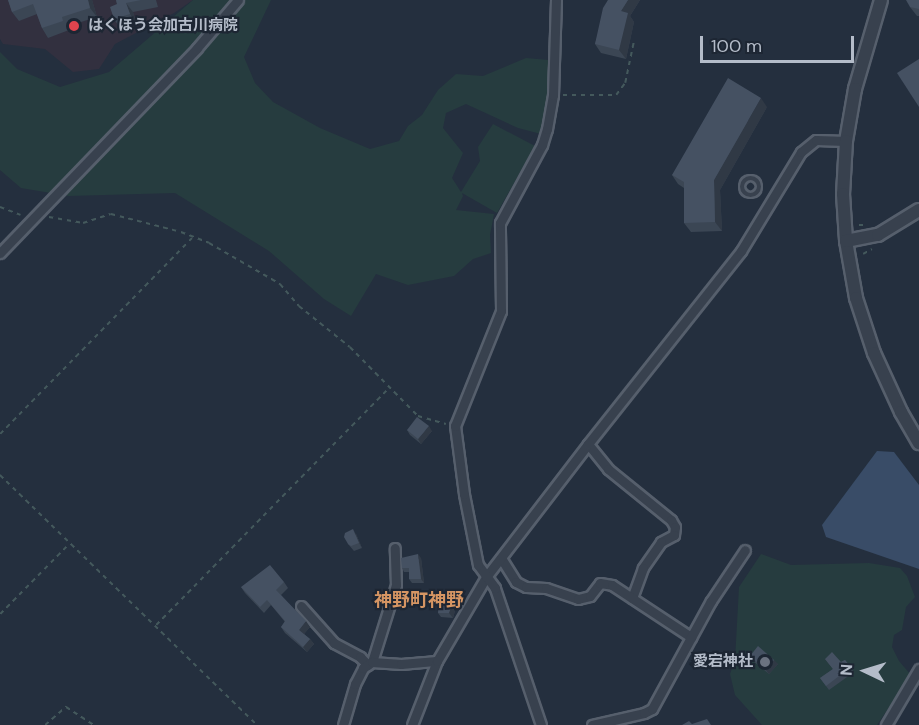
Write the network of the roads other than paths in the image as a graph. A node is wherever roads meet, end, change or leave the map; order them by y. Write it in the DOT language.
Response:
graph roads {
  1 [pos="238,0"];
  2 [pos="556,0"];
  3 [pos="881,0"];
  4 [pos="846,141"];
  5 [pos="760,189"];
  6 [pos="757,195"];
  7 [pos="774,200"];
  8 [pos="919,210"];
  9 [pos="846,241"];
  10 [pos="0,253"];
  11 [pos="919,443"];
  12 [pos="588,444"];
  13 [pos="395,548"];
  14 [pos="745,550"];
  15 [pos="501,558"];
  16 [pos="736,564"];
  17 [pos="746,570"];
  18 [pos="486,577"];
  19 [pos="632,598"];
  20 [pos="301,606"];
  21 [pos="692,637"];
  22 [pos="437,661"];
  23 [pos="370,664"];
  24 [pos="919,669"];
  25 [pos="343,725"];
  26 [pos="412,725"];
  27 [pos="541,725"];
  28 [pos="592,725"];
  29 [pos="886,725"];
  1 -- 10 [label="street"];
  2 -- 18 [label="street"];
  3 -- 4 [label="street"];
  4 -- 7 [label="street"];
  4 -- 9 [label="street"];
  5 -- 6 [label="lane"];
  5 -- 6 [label="lane"];
  5 -- 7 [label="lane"];
  6 -- 7 [label="lane"];
  7 -- 12 [label="street"];
  8 -- 9 [label="street"];
  9 -- 11 [label="street"];
  12 -- 15 [label="street"];
  12 -- 19 [label="street"];
  13 -- 23 [label="street"];
  14 -- 16 [label="street"];
  15 -- 18 [label="street"];
  15 -- 19 [label="street"];
  16 -- 17 [label="street"];
  16 -- 21 [label="street"];
  18 -- 22 [label="street"];
  18 -- 27 [label="street"];
  19 -- 21 [label="street"];
  20 -- 23 [label="street"];
  21 -- 28 [label="street"];
  22 -- 23 [label="street"];
  22 -- 26 [label="street"];
  23 -- 25 [label="street"];
  24 -- 29 [label="street"];
}
